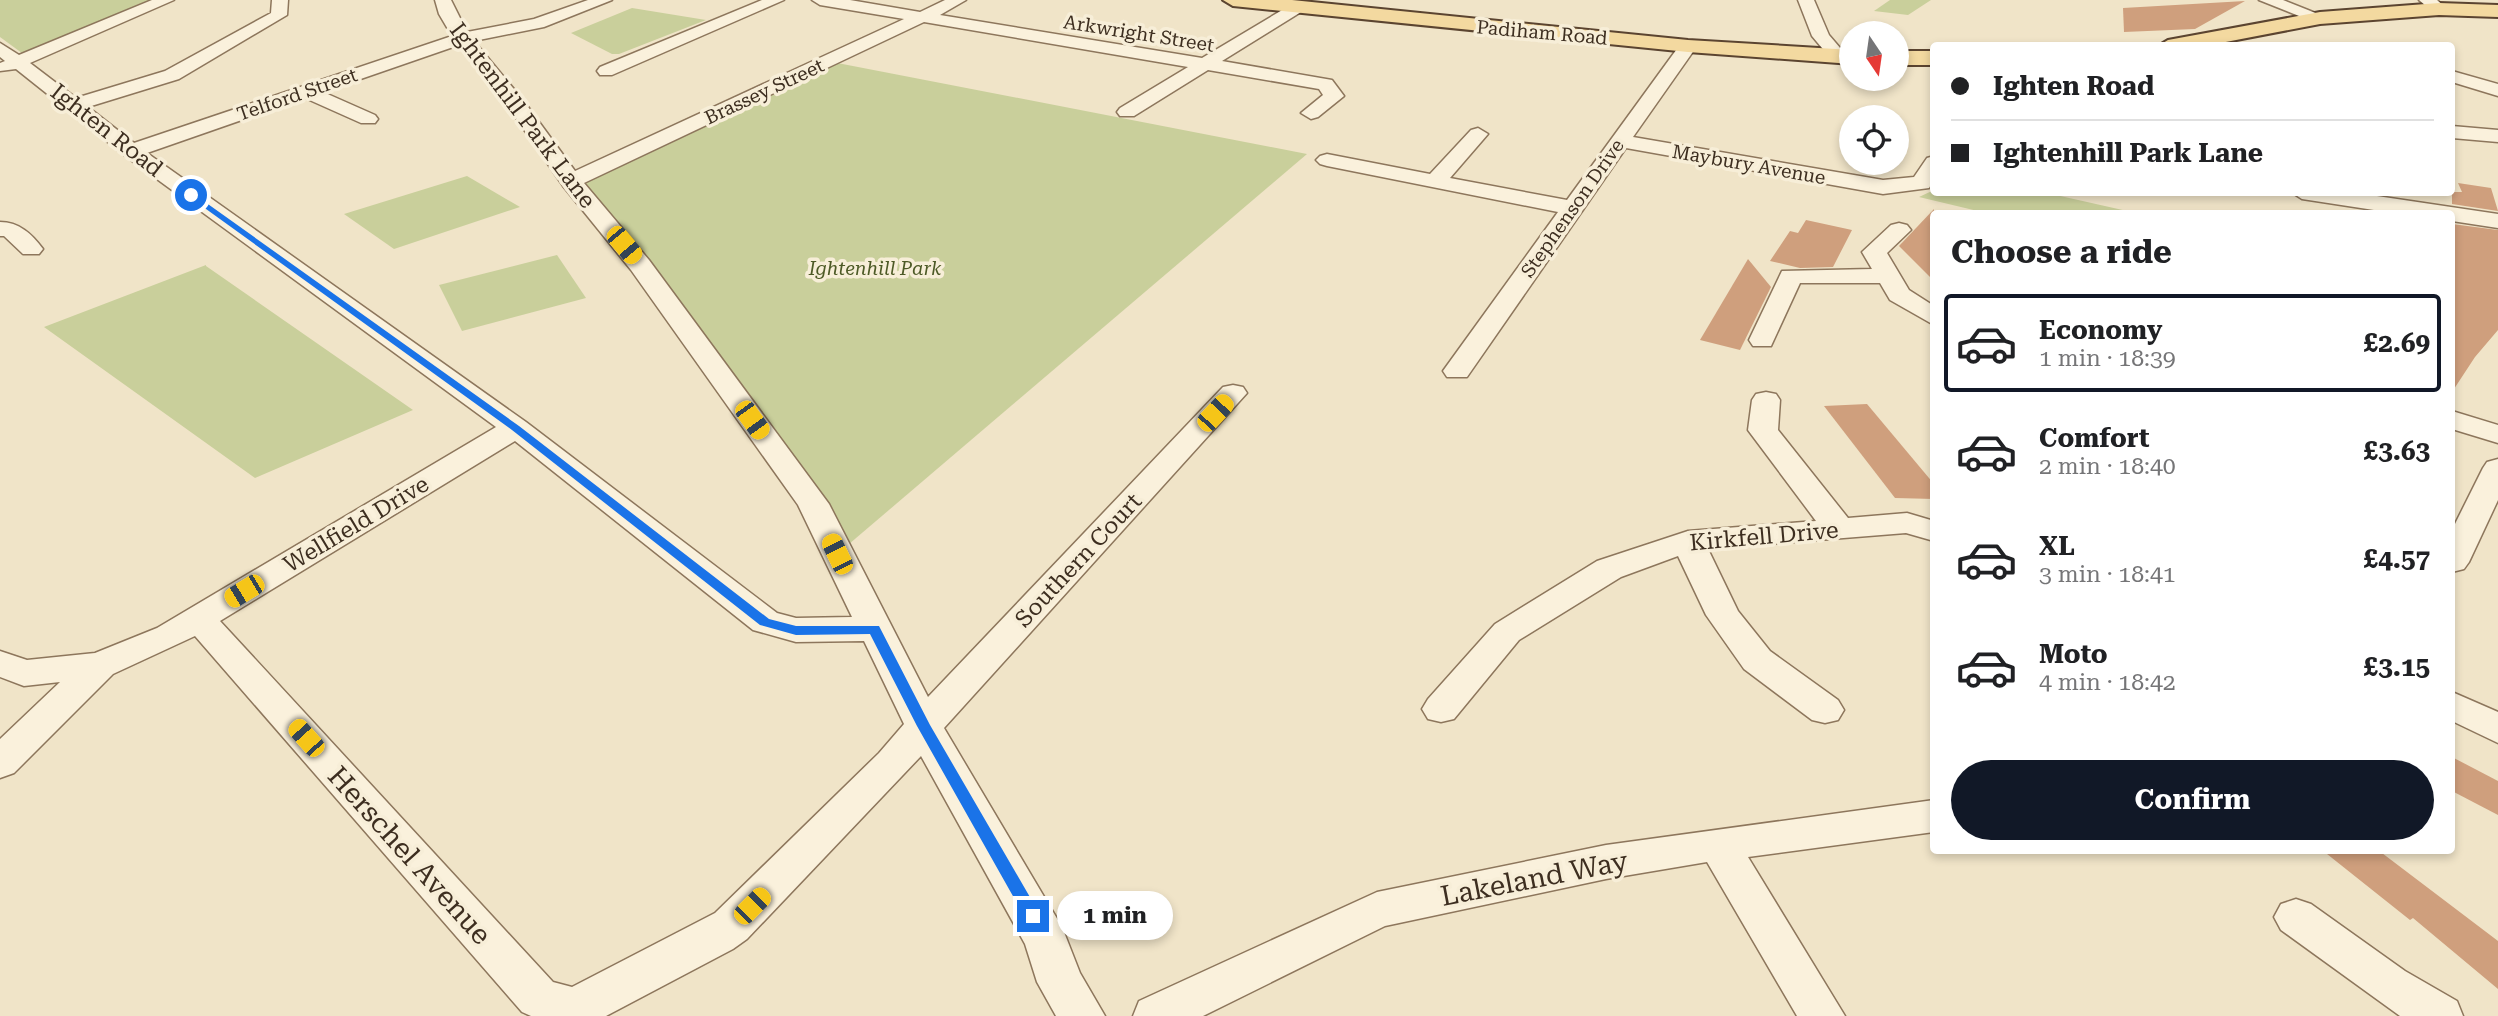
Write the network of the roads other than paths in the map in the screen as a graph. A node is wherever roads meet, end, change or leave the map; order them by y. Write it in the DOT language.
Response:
graph roads {
  1 [pos="166,0"];
  2 [pos="280,0"];
  3 [pos="443,0"];
  4 [pos="604,0"];
  5 [pos="776,0"];
  6 [pos="820,0"];
  7 [pos="958,0"];
  8 [pos="1233,0"];
  9 [pos="1806,0"];
  10 [pos="2266,0"];
  11 [pos="2433,4"];
  12 [pos="1295,9"];
  13 [pos="2498,11"];
  14 [pos="920,18"];
  15 [pos="2320,18"];
  16 [pos="462,38"];
  17 [pos="2190,42"];
  18 [pos="1688,46"];
  19 [pos="0,48"];
  20 [pos="1839,51"];
  21 [pos="1839,56"];
  22 [pos="1909,58"];
  23 [pos="1930,58"];
  24 [pos="11,65"];
  25 [pos="1204,65"];
  26 [pos="606,71"];
  27 [pos="2455,77"];
  28 [pos="2498,90"];
  29 [pos="306,91"];
  30 [pos="75,105"];
  31 [pos="1128,112"];
  32 [pos="1311,113"];
  33 [pos="368,119"];
  34 [pos="2455,132"];
  35 [pos="1478,134"];
  36 [pos="2498,136"];
  37 [pos="1618,141"];
  38 [pos="131,151"];
  39 [pos="1327,160"];
  40 [pos="1930,169"];
  41 [pos="571,181"];
  42 [pos="1435,181"];
  43 [pos="2328,196"];
  44 [pos="1571,208"];
  45 [pos="2423,210"];
  46 [pos="2455,215"];
  47 [pos="2498,221"];
  48 [pos="0,229"];
  49 [pos="1899,230"];
  50 [pos="31,249"];
  51 [pos="1888,276"];
  52 [pos="1930,314"];
  53 [pos="1762,340"];
  54 [pos="1457,370"];
  55 [pos="1233,394"];
  56 [pos="1766,400"];
  57 [pos="2455,421"];
  58 [pos="516,428"];
  59 [pos="2498,434"];
  60 [pos="2498,468"];
  61 [pos="1840,529"];
  62 [pos="1930,530"];
  63 [pos="1688,541"];
  64 [pos="2455,556"];
  65 [pos="198,618"];
  66 [pos="874,629"];
  67 [pos="0,663"];
  68 [pos="100,665"];
  69 [pos="2455,707"];
  70 [pos="1441,709"];
  71 [pos="1825,710"];
  72 [pos="924,726"];
  73 [pos="2498,729"];
  74 [pos="0,763"];
  75 [pos="1930,817"];
  76 [pos="1718,844"];
  77 [pos="2296,917"];
  78 [pos="538,998"];
  79 [pos="1082,1016"];
  80 [pos="1156,1016"];
  81 [pos="1822,1016"];
  82 [pos="2440,1016"];
  1 -- 24 [label="street"];
  2 -- 30 [label="street"];
  3 -- 16 [label="street, Ightenhill Park Lane"];
  4 -- 16 [label="street, Telford Street"];
  5 -- 26 [label="street"];
  6 -- 14 [label="street, Arkwright Street"];
  7 -- 14 [label="street, Brassey Street"];
  8 -- 12 [label="main road, Padiham Road"];
  9 -- 20 [label="street"];
  10 -- 15 [label="street"];
  11 -- 13 [label="main road"];
  11 -- 15 [label="main road"];
  12 -- 18 [label="main road, Padiham Road"];
  12 -- 25 [label="street"];
  14 -- 25 [label="street, Arkwright Street"];
  14 -- 41 [label="street, Brassey Street"];
  15 -- 17 [label="main road"];
  16 -- 29 [label="street, Telford Street"];
  16 -- 41 [label="street, Ightenhill Park Lane"];
  18 -- 21 [label="main road, Padiham Road"];
  18 -- 37 [label="street, Stephenson Drive"];
  19 -- 24 [label="street, Ighten Road"];
  22 -- 23 [label="main road"];
  24 -- 30 [label="street, Ighten Road"];
  25 -- 31 [label="street"];
  25 -- 32 [label="street, Arkwright Street"];
  27 -- 28 [label="street"];
  29 -- 33 [label="street"];
  29 -- 38 [label="street, Telford Street"];
  30 -- 38 [label="street, Ighten Road"];
  34 -- 36 [label="street"];
  35 -- 42 [label="street"];
  37 -- 40 [label="street, Maybury Avenue"];
  37 -- 44 [label="street, Stephenson Drive"];
  38 -- 58 [label="street, Ighten Road"];
  39 -- 42 [label="street"];
  41 -- 66 [label="street, Ightenhill Park Lane"];
  42 -- 44 [label="street"];
  43 -- 45 [label="street"];
  44 -- 54 [label="street, Stephenson Drive"];
  46 -- 47 [label="street"];
  48 -- 50 [label="street"];
  49 -- 51 [label="street"];
  51 -- 52 [label="street"];
  51 -- 53 [label="street"];
  55 -- 72 [label="street, Southern Court"];
  56 -- 61 [label="street"];
  57 -- 59 [label="street"];
  58 -- 65 [label="street, Wellfield Drive"];
  58 -- 66 [label="street, Ighten Road"];
  60 -- 64 [label="street"];
  61 -- 62 [label="street, Kirkfell Drive"];
  61 -- 63 [label="street, Kirkfell Drive"];
  63 -- 70 [label="street, Kirkfell Drive"];
  63 -- 71 [label="street"];
  65 -- 68 [label="street, Wellfield Drive"];
  65 -- 78 [label="street, Herschel Avenue"];
  66 -- 72 [label="street, Ightenhill Park Lane"];
  67 -- 68 [label="street, Wellfield Drive"];
  68 -- 74 [label="street"];
  69 -- 73 [label="street"];
  72 -- 78 [label="street, Southern Court"];
  72 -- 79 [label="street, Ightenhill Park Lane"];
  75 -- 76 [label="street, Lakeland Way"];
  76 -- 80 [label="street, Lakeland Way"];
  76 -- 81 [label="street"];
  77 -- 82 [label="street"];
}
